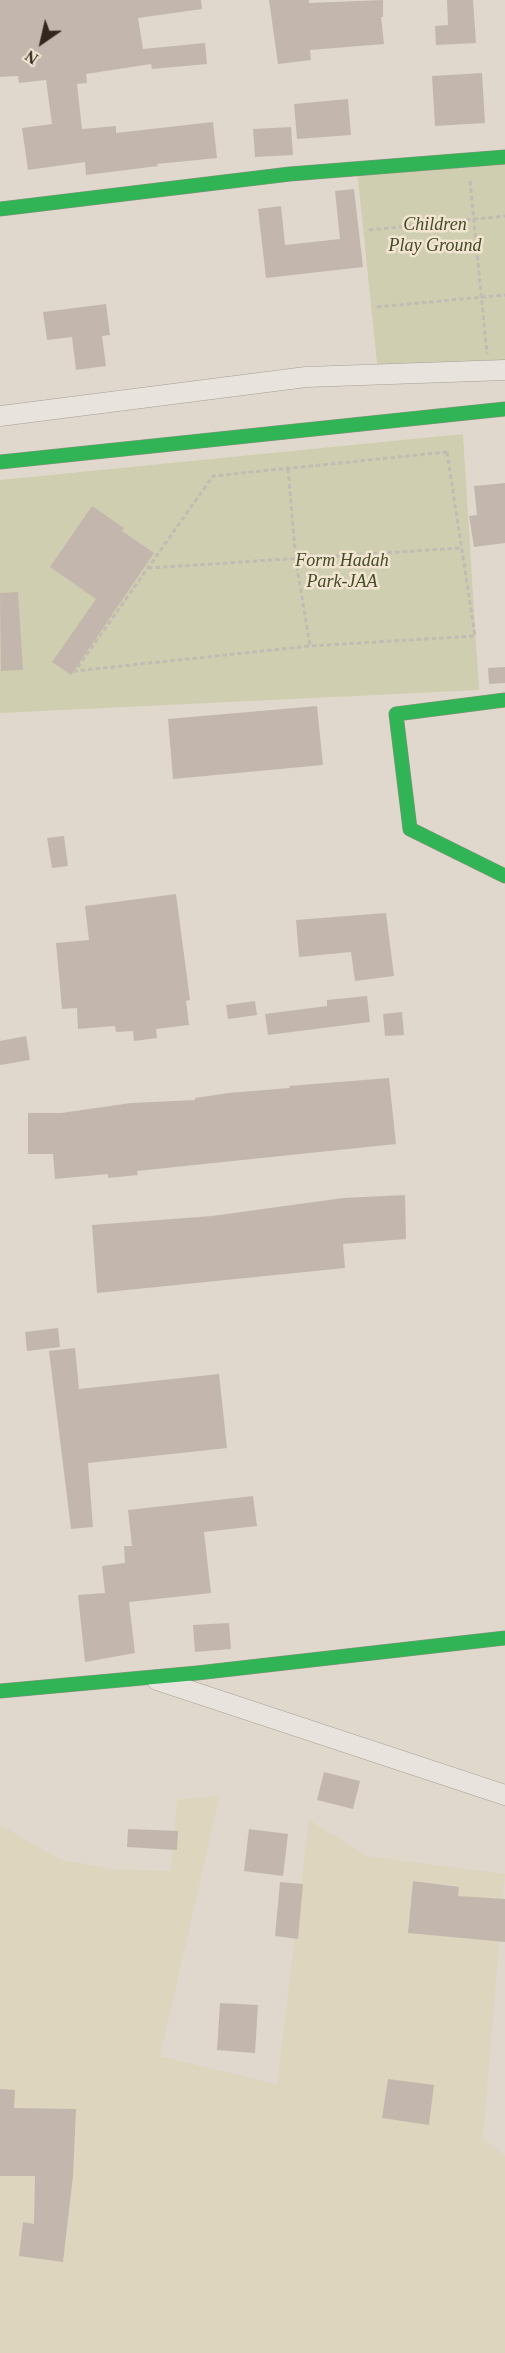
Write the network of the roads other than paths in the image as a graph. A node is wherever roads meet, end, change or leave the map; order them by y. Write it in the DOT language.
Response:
graph roads {
  1 [pos="505,157"];
  2 [pos="0,209"];
  3 [pos="497,370"];
  4 [pos="505,409"];
  5 [pos="0,416"];
  6 [pos="0,462"];
  7 [pos="505,700"];
  8 [pos="505,876"];
  9 [pos="505,1638"];
  10 [pos="147,1677"];
  11 [pos="0,1691"];
  12 [pos="505,1795"];
  1 -- 2 [label="street"];
  3 -- 5 [label="street"];
  4 -- 6 [label="street"];
  7 -- 8 [label="street"];
  9 -- 10 [label="street"];
  10 -- 11 [label="street"];
  10 -- 12 [label="street"];
}
